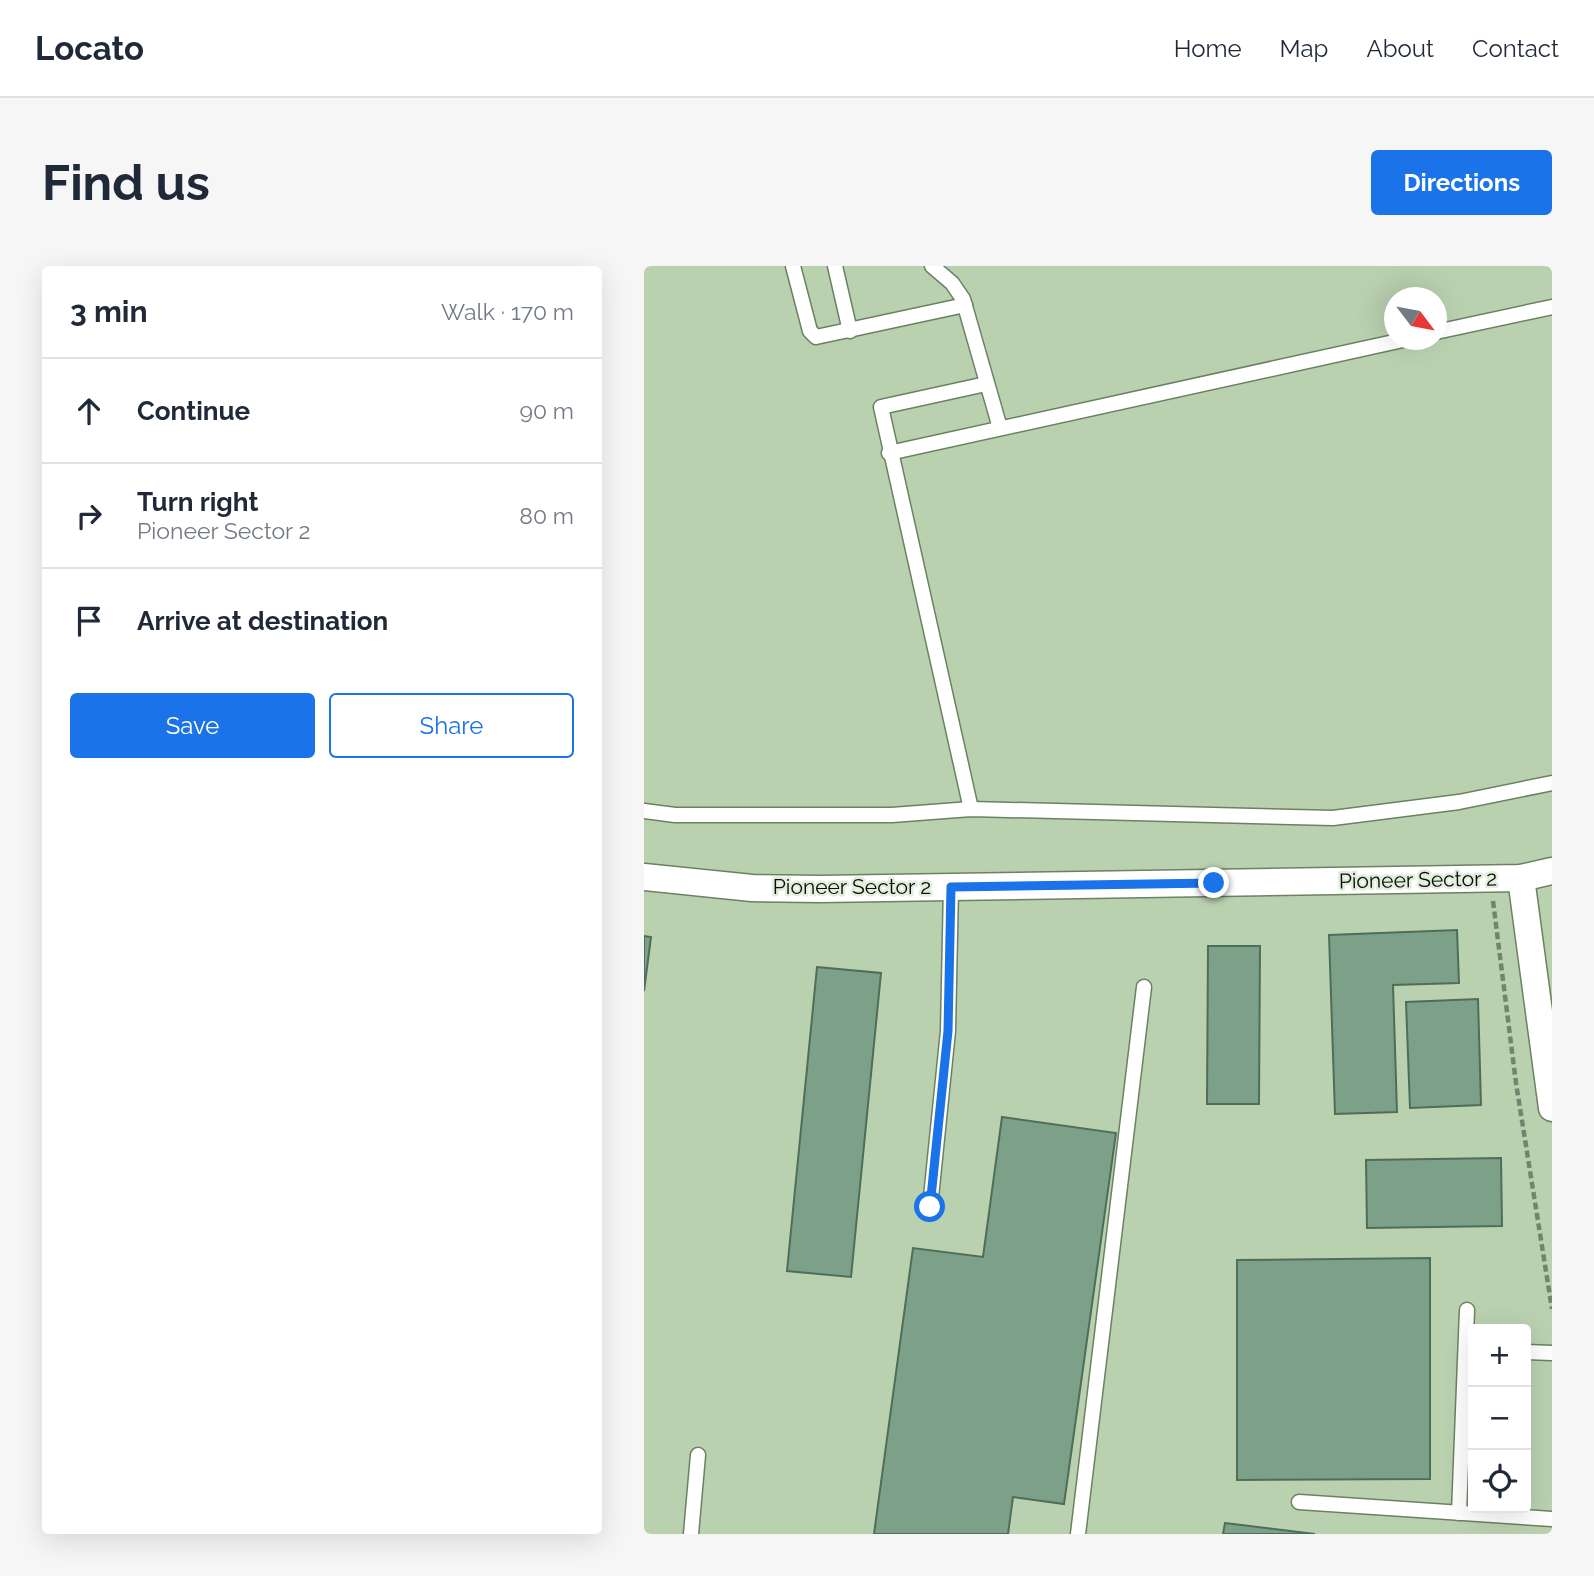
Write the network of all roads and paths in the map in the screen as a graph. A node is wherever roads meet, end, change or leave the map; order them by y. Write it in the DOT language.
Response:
graph roads {
  1 [pos="793,266"];
  2 [pos="835,266"];
  3 [pos="932,266"];
  4 [pos="965,305"];
  5 [pos="1552,307"];
  6 [pos="1447,330"];
  7 [pos="850,331"];
  8 [pos="1384,344"];
  9 [pos="986,384"];
  10 [pos="1000,428"];
  11 [pos="889,453"];
  12 [pos="1552,783"];
  13 [pos="971,809"];
  14 [pos="644,811"];
  15 [pos="1552,871"];
  16 [pos="644,877"];
  17 [pos="1490,878"];
  18 [pos="1521,878"];
  19 [pos="951,887"];
  20 [pos="1144,987"];
  21 [pos="1552,1108"];
  22 [pos="930,1207"];
  23 [pos="1552,1309"];
  24 [pos="1467,1310"];
  25 [pos="1468,1330"];
  26 [pos="1531,1352"];
  27 [pos="1552,1353"];
  28 [pos="1468,1365"];
  29 [pos="698,1455"];
  30 [pos="1299,1502"];
  31 [pos="1459,1513"];
  32 [pos="1552,1519"];
  33 [pos="691,1534"];
  34 [pos="1079,1534"];
  1 -- 7 [label="lane"];
  2 -- 7 [label="lane"];
  3 -- 4 [label="lane"];
  4 -- 7 [label="lane"];
  4 -- 9 [label="lane"];
  5 -- 6 [label="lane"];
  8 -- 10 [label="lane"];
  9 -- 10 [label="lane"];
  9 -- 11 [label="lane"];
  10 -- 11 [label="lane"];
  11 -- 13 [label="lane"];
  12 -- 13 [label="lane"];
  13 -- 14 [label="lane"];
  15 -- 18 [label="street, Pioneer Sector 2"];
  16 -- 19 [label="street, Pioneer Sector 2"];
  17 -- 18 [label="street, Pioneer Sector 2"];
  17 -- 19 [label="street, Pioneer Sector 2"];
  17 -- 23 [label="path"];
  18 -- 21 [label="street, Pioneer Sector 2"];
  19 -- 22 [label="lane"];
  20 -- 34 [label="lane"];
  24 -- 25 [label="lane"];
  26 -- 27 [label="lane"];
  28 -- 31 [label="lane"];
  29 -- 33 [label="lane"];
  30 -- 31 [label="lane"];
  31 -- 32 [label="lane"];
}
